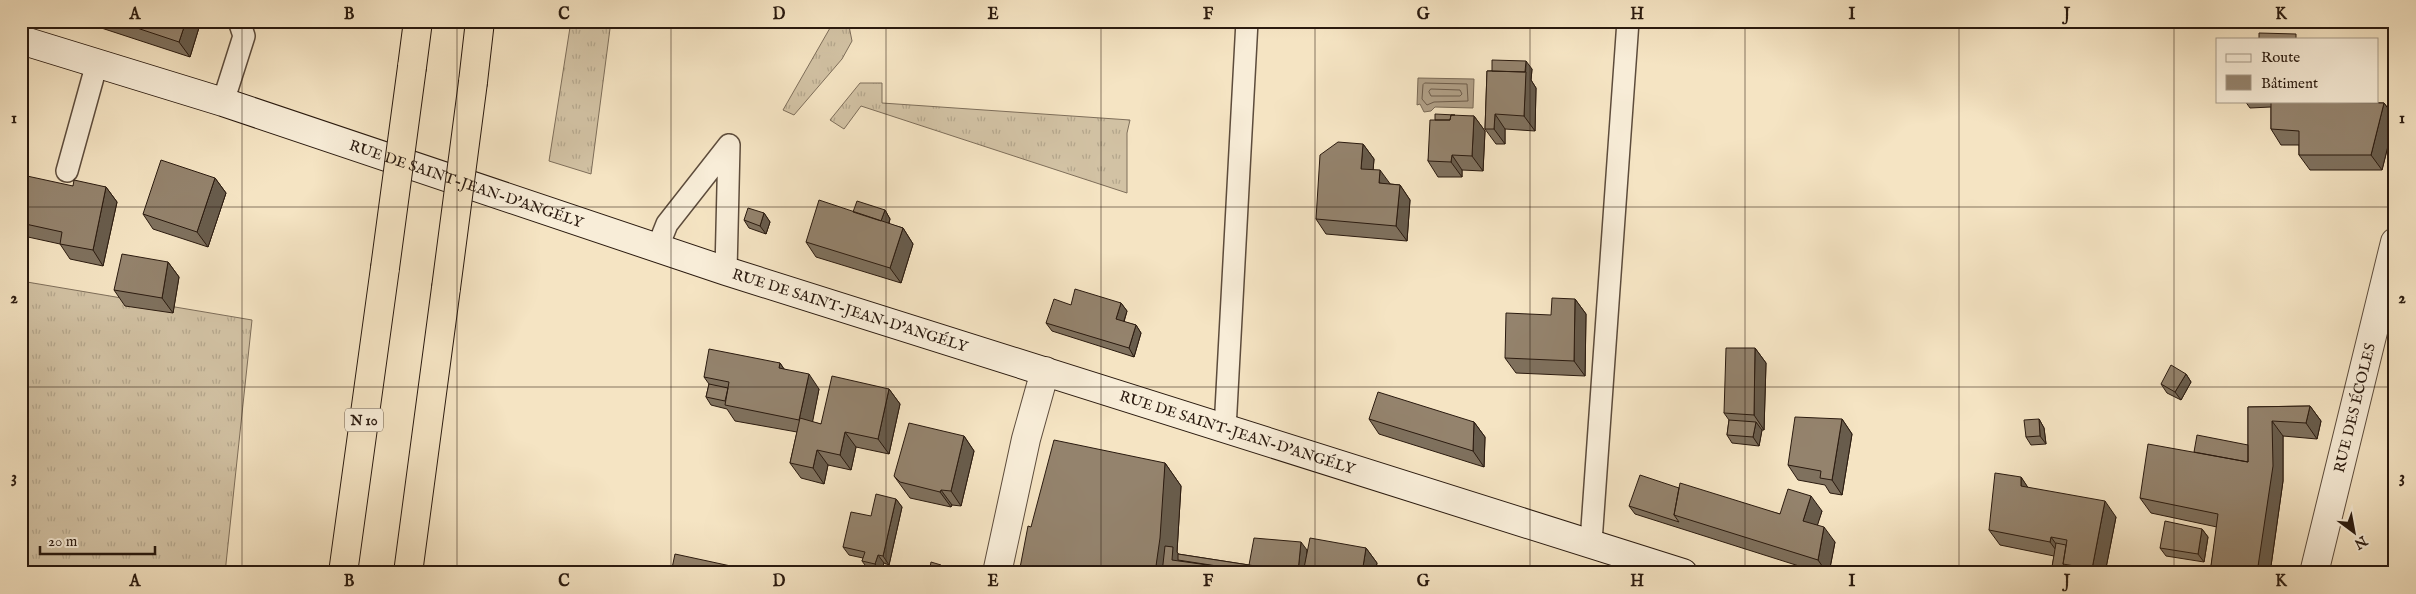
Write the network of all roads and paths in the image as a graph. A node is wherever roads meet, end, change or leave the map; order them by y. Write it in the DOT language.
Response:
graph roads {
  1 [pos="240,21"];
  2 [pos="418,21"];
  3 [pos="480,21"];
  4 [pos="1247,21"];
  5 [pos="1628,21"];
  6 [pos="21,40"];
  7 [pos="97,63"];
  8 [pos="223,102"];
  9 [pos="67,170"];
  10 [pos="2395,242"];
  11 [pos="657,248"];
  12 [pos="726,271"];
  13 [pos="1044,371"];
  14 [pos="1225,429"];
  15 [pos="1591,542"];
  16 [pos="343,573"];
  17 [pos="408,573"];
  18 [pos="998,573"];
  19 [pos="1682,573"];
  20 [pos="2314,573"];
  1 -- 8 [label="lane"];
  2 -- 16 [label="highway, N 10, bridge"];
  3 -- 17 [label="highway, bridge"];
  4 -- 14 [label="lane"];
  5 -- 15 [label="lane"];
  6 -- 7 [label="main road, RUE DE SAINT-JEAN-D'ANGÉLY"];
  7 -- 8 [label="main road, RUE DE SAINT-JEAN-D'ANGÉLY"];
  7 -- 9 [label="lane"];
  8 -- 11 [label="main road, RUE DE SAINT-JEAN-D'ANGÉLY"];
  10 -- 20 [label="main road, RUE DES ÉCOLES"];
  11 -- 12 [label="main road, RUE DE SAINT-JEAN-D'ANGÉLY"];
  11 -- 12 [label="lane"];
  12 -- 13 [label="main road, RUE DE SAINT-JEAN-D'ANGÉLY"];
  13 -- 14 [label="main road, RUE DE SAINT-JEAN-D'ANGÉLY"];
  13 -- 18 [label="main road"];
  14 -- 15 [label="main road, RUE DE SAINT-JEAN-D'ANGÉLY"];
  15 -- 19 [label="main road, RUE DE SAINT-JEAN-D'ANGÉLY"];
}
